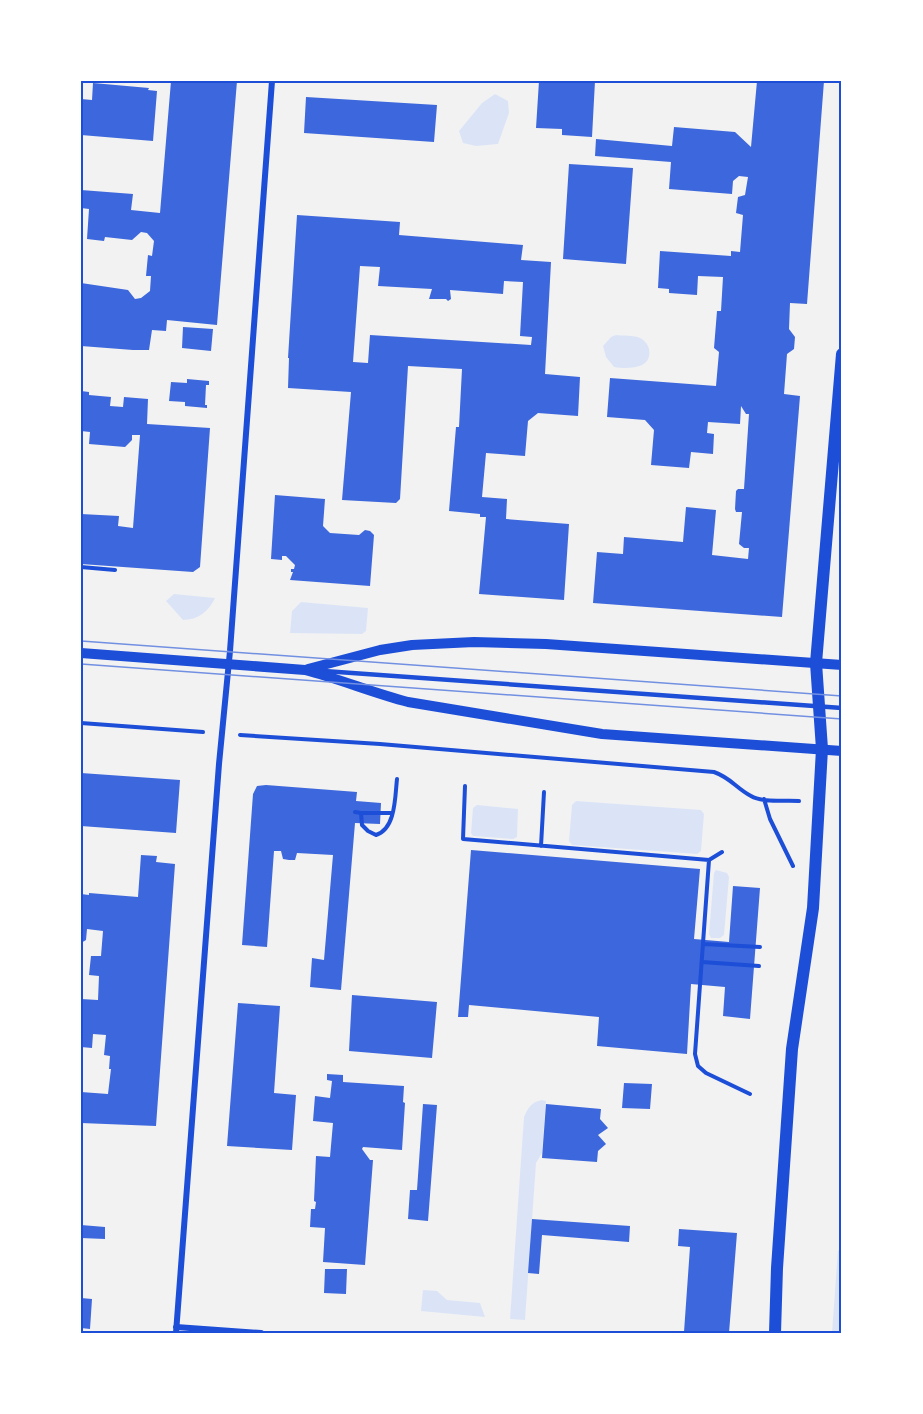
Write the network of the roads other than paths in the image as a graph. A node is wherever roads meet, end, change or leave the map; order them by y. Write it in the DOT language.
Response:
graph roads {
  1 [pos="272,81"];
  2 [pos="842,354"];
  3 [pos="81,653"];
  4 [pos="816,663"];
  5 [pos="229,664"];
  6 [pos="842,665"];
  7 [pos="305,670"];
  8 [pos="819,706"];
  9 [pos="842,708"];
  10 [pos="822,749"];
  11 [pos="842,750"];
  12 [pos="176,1330"];
  13 [pos="261,1333"];
  14 [pos="775,1333"];
  1 -- 5 [label="street"];
  2 -- 4 [label="main road"];
  3 -- 5 [label="street"];
  4 -- 6 [label="street"];
  4 -- 7 [label="street"];
  4 -- 8 [label="main road"];
  5 -- 7 [label="street"];
  5 -- 12 [label="street"];
  7 -- 8 [label="lane"];
  7 -- 10 [label="street"];
  8 -- 9 [label="lane"];
  8 -- 10 [label="main road"];
  10 -- 11 [label="street"];
  10 -- 14 [label="main road"];
  12 -- 13 [label="street"];
}
